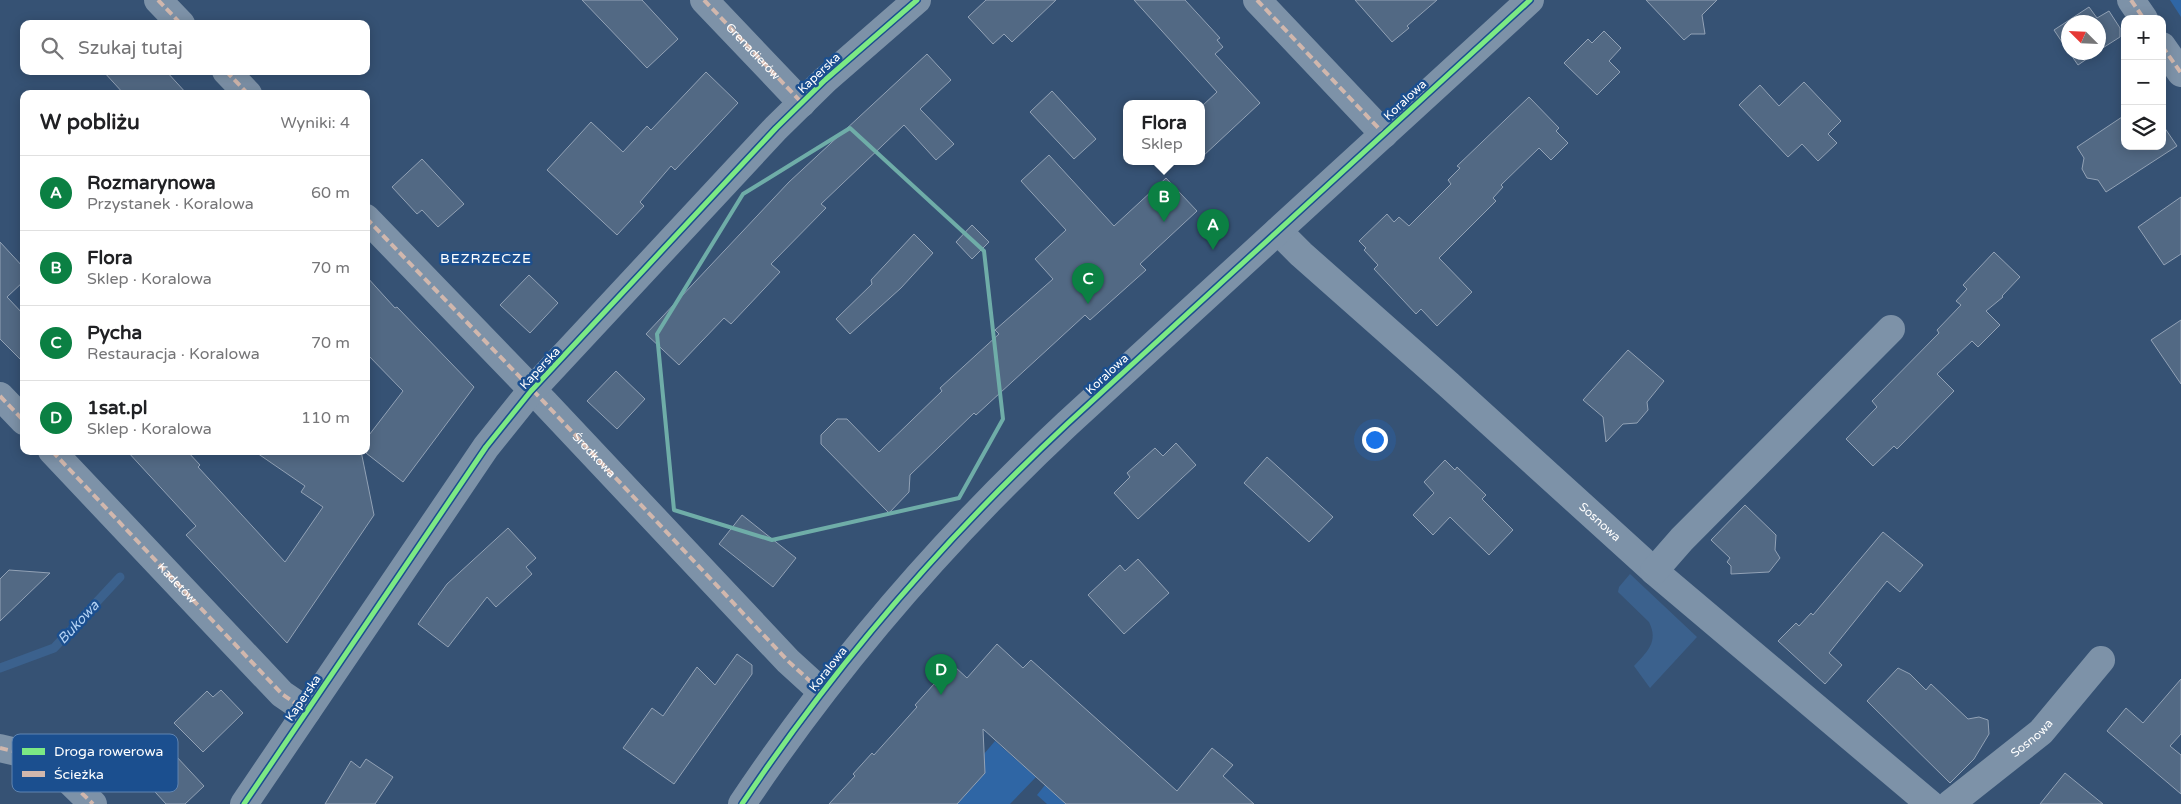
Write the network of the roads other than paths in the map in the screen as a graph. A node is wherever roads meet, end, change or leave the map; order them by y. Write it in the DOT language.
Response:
graph roads {
  1 [pos="158,0"];
  2 [pos="704,0"];
  3 [pos="917,0"];
  4 [pos="1257,0"];
  5 [pos="1530,0"];
  6 [pos="2131,0"];
  7 [pos="2141,15"];
  8 [pos="177,20"];
  9 [pos="2166,52"];
  10 [pos="2181,73"];
  11 [pos="230,75"];
  12 [pos="244,90"];
  13 [pos="802,103"];
  14 [pos="1384,134"];
  15 [pos="370,222"];
  16 [pos="1278,231"];
  17 [pos="1891,329"];
  18 [pos="531,391"];
  19 [pos="0,396"];
  20 [pos="20,417"];
  21 [pos="56,455"];
  22 [pos="1654,571"];
  23 [pos="2101,660"];
  24 [pos="822,692"];
  25 [pos="307,711"];
  26 [pos="81,792"];
  27 [pos="93,804"];
  28 [pos="244,804"];
  29 [pos="742,804"];
  30 [pos="1930,804"];
  31 [pos="1950,804"];
  1 -- 8 [label="street"];
  2 -- 13 [label="street, Grenadierów"];
  3 -- 13 [label="street, Kaperska"];
  4 -- 14 [label="street"];
  5 -- 14 [label="street, Koralowa"];
  6 -- 7 [label="street"];
  9 -- 10 [label="street"];
  11 -- 12 [label="street"];
  13 -- 18 [label="street, Kaperska"];
  14 -- 16 [label="street, Koralowa"];
  15 -- 18 [label="street, Środkowa"];
  16 -- 22 [label="street, Sosnowa"];
  16 -- 24 [label="street, Koralowa"];
  17 -- 22 [label="street"];
  18 -- 24 [label="street, Środkowa"];
  18 -- 25 [label="street, Kaperska"];
  19 -- 20 [label="street"];
  21 -- 25 [label="street, Kadetów"];
  22 -- 30 [label="street, Sosnowa"];
  23 -- 31 [label="street, Sosnowa"];
  24 -- 29 [label="street, Koralowa"];
  25 -- 28 [label="street, Kaperska"];
  26 -- 27 [label="street"];
}
